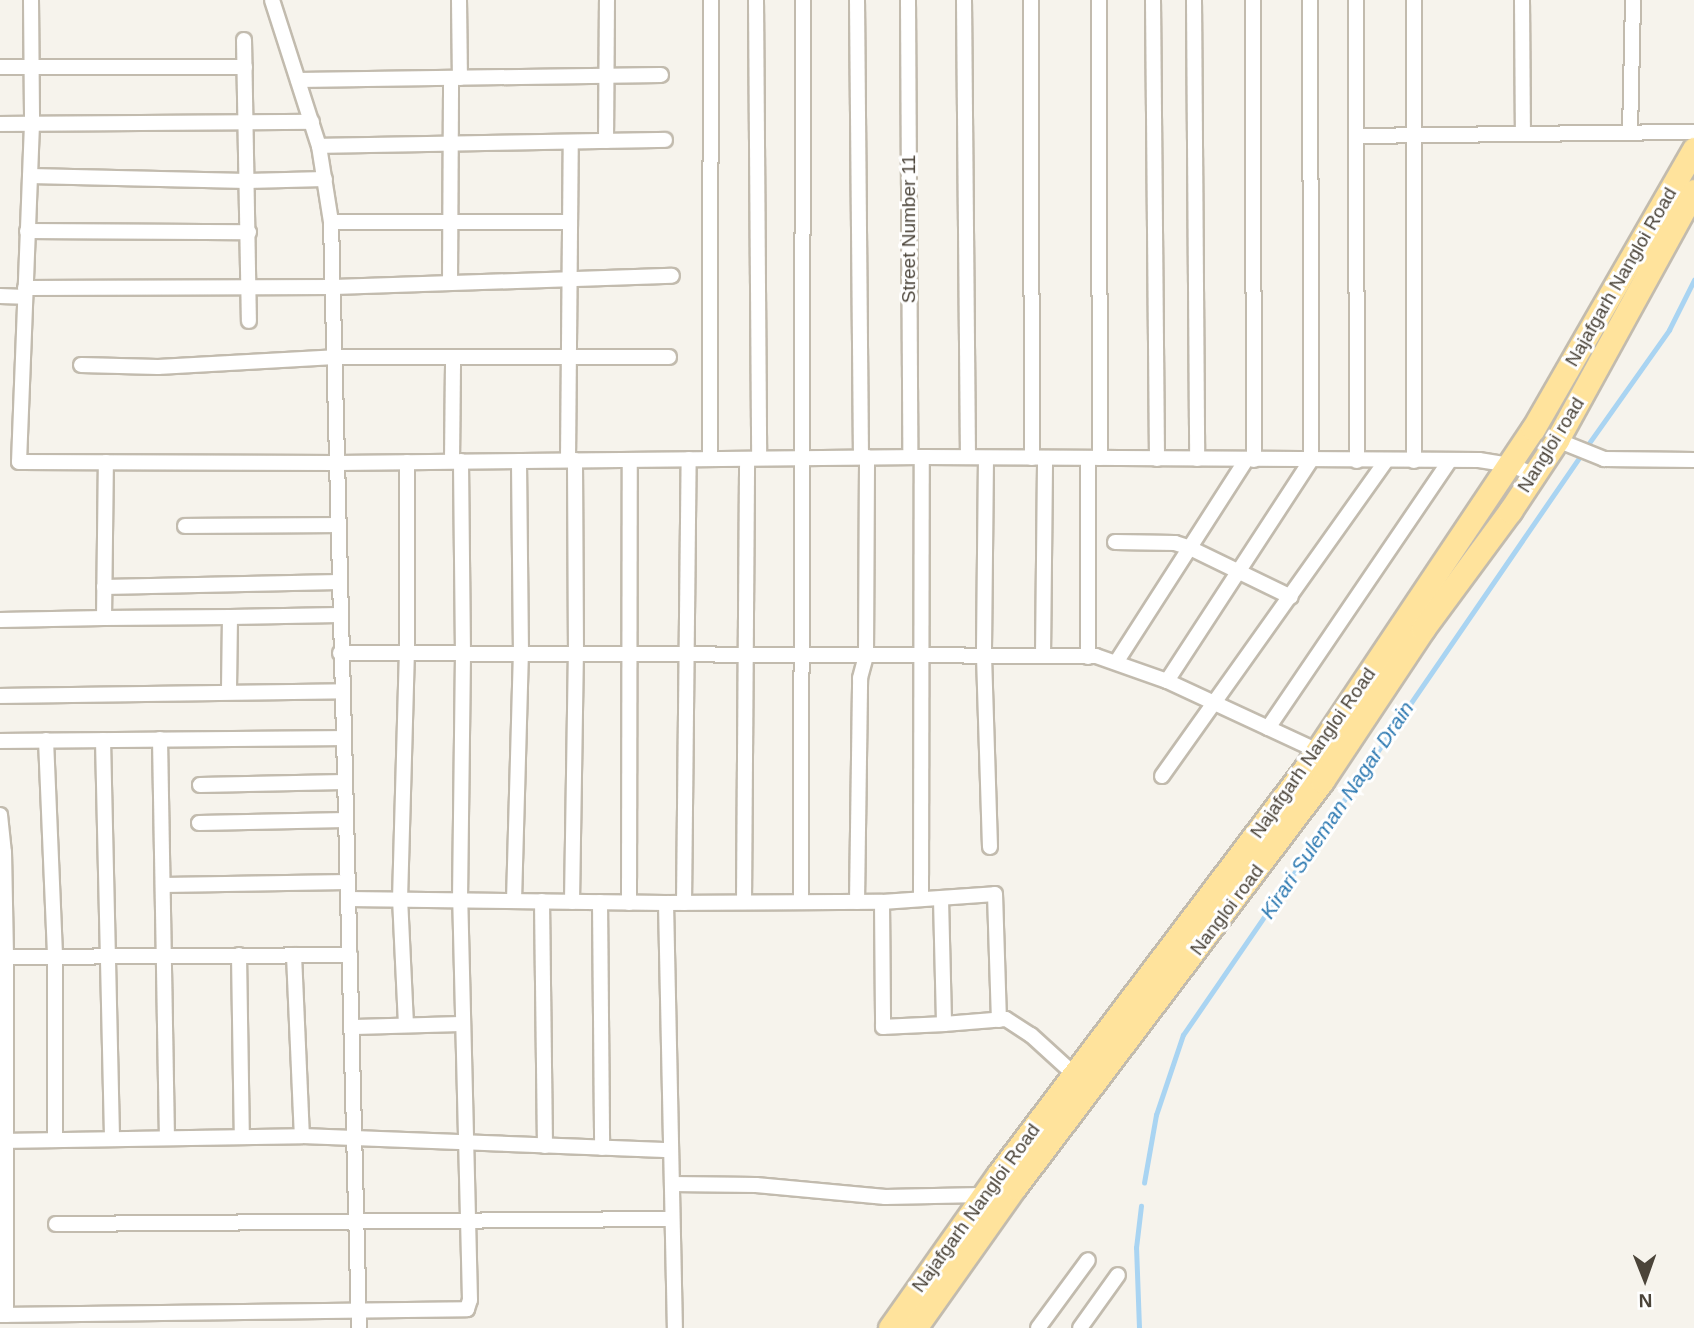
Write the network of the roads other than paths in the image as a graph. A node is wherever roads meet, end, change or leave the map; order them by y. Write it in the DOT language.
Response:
graph roads {
  1 [pos="31,0"];
  2 [pos="272,0"];
  3 [pos="459,0"];
  4 [pos="607,0"];
  5 [pos="711,0"];
  6 [pos="755,0"];
  7 [pos="803,0"];
  8 [pos="857,0"];
  9 [pos="908,0"];
  10 [pos="964,0"];
  11 [pos="1031,0"];
  12 [pos="1099,0"];
  13 [pos="1153,0"];
  14 [pos="1194,0"];
  15 [pos="1253,0"];
  16 [pos="1310,0"];
  17 [pos="1356,0"];
  18 [pos="1414,0"];
  19 [pos="1522,0"];
  20 [pos="1633,0"];
  21 [pos="244,40"];
  22 [pos="0,67"];
  23 [pos="31,67"];
  24 [pos="245,67"];
  25 [pos="661,75"];
  26 [pos="608,76"];
  27 [pos="456,78"];
  28 [pos="298,80"];
  29 [pos="312,122"];
  30 [pos="246,123"];
  31 [pos="0,124"];
  32 [pos="32,124"];
  33 [pos="1694,132"];
  34 [pos="1630,133"];
  35 [pos="1523,134"];
  36 [pos="1356,136"];
  37 [pos="1413,136"];
  38 [pos="665,140"];
  39 [pos="606,141"];
  40 [pos="570,142"];
  41 [pos="450,144"];
  42 [pos="319,146"];
  43 [pos="1694,149"];
  44 [pos="30,176"];
  45 [pos="325,179"];
  46 [pos="247,181"];
  47 [pos="1694,191"];
  48 [pos="331,222"];
  49 [pos="451,222"];
  50 [pos="569,222"];
  51 [pos="27,231"];
  52 [pos="248,232"];
  53 [pos="672,276"];
  54 [pos="569,280"];
  55 [pos="450,283"];
  56 [pos="250,287"];
  57 [pos="334,287"];
  58 [pos="25,292"];
  59 [pos="0,296"];
  60 [pos="249,321"];
  61 [pos="335,357"];
  62 [pos="669,357"];
  63 [pos="453,358"];
  64 [pos="570,359"];
  65 [pos="81,366"];
  66 [pos="1557,440"];
  67 [pos="864,457"];
  68 [pos="916,457"];
  69 [pos="968,457"];
  70 [pos="986,457"];
  71 [pos="753,458"];
  72 [pos="800,458"];
  73 [pos="1039,458"];
  74 [pos="1094,458"];
  75 [pos="688,459"];
  76 [pos="710,459"];
  77 [pos="1157,459"];
  78 [pos="1198,459"];
  79 [pos="571,460"];
  80 [pos="630,460"];
  81 [pos="1250,460"];
  82 [pos="1311,460"];
  83 [pos="1694,460"];
  84 [pos="457,461"];
  85 [pos="519,461"];
  86 [pos="1357,461"];
  87 [pos="1386,461"];
  88 [pos="1414,461"];
  89 [pos="106,462"];
  90 [pos="407,462"];
  91 [pos="1449,462"];
  92 [pos="337,463"];
  93 [pos="1510,465"];
  94 [pos="1534,474"];
  95 [pos="338,525"];
  96 [pos="185,526"];
  97 [pos="1115,542"];
  98 [pos="1190,548"];
  99 [pos="1238,571"];
  100 [pos="338,582"];
  101 [pos="104,587"];
  102 [pos="1291,597"];
  103 [pos="339,615"];
  104 [pos="230,617"];
  105 [pos="104,618"];
  106 [pos="0,620"];
  107 [pos="340,653"];
  108 [pos="407,654"];
  109 [pos="463,654"];
  110 [pos="521,654"];
  111 [pos="576,654"];
  112 [pos="631,654"];
  113 [pos="688,655"];
  114 [pos="745,655"];
  115 [pos="802,655"];
  116 [pos="866,655"];
  117 [pos="923,656"];
  118 [pos="984,656"];
  119 [pos="1043,656"];
  120 [pos="1088,657"];
  121 [pos="1117,661"];
  122 [pos="1167,681"];
  123 [pos="341,691"];
  124 [pos="229,692"];
  125 [pos="0,696"];
  126 [pos="1216,704"];
  127 [pos="1268,728"];
  128 [pos="343,738"];
  129 [pos="160,739"];
  130 [pos="46,740"];
  131 [pos="103,740"];
  132 [pos="0,741"];
  133 [pos="1318,751"];
  134 [pos="1162,776"];
  135 [pos="344,782"];
  136 [pos="200,785"];
  137 [pos="0,815"];
  138 [pos="346,820"];
  139 [pos="199,823"];
  140 [pos="990,847"];
  141 [pos="348,882"];
  142 [pos="164,886"];
  143 [pos="921,897"];
  144 [pos="348,899"];
  145 [pos="941,899"];
  146 [pos="400,900"];
  147 [pos="460,900"];
  148 [pos="514,901"];
  149 [pos="542,901"];
  150 [pos="572,902"];
  151 [pos="600,902"];
  152 [pos="629,902"];
  153 [pos="744,902"];
  154 [pos="801,902"];
  155 [pos="857,902"];
  156 [pos="882,902"];
  157 [pos="666,903"];
  158 [pos="684,903"];
  159 [pos="166,955"];
  160 [pos="239,955"];
  161 [pos="294,955"];
  162 [pos="350,955"];
  163 [pos="55,956"];
  164 [pos="106,956"];
  165 [pos="3,957"];
  166 [pos="999,1020"];
  167 [pos="463,1024"];
  168 [pos="944,1024"];
  169 [pos="406,1025"];
  170 [pos="353,1027"];
  171 [pos="1075,1075"];
  172 [pos="302,1136"];
  173 [pos="242,1137"];
  174 [pos="167,1138"];
  175 [pos="112,1139"];
  176 [pos="355,1139"];
  177 [pos="4,1140"];
  178 [pos="55,1140"];
  179 [pos="465,1144"];
  180 [pos="545,1146"];
  181 [pos="602,1148"];
  182 [pos="671,1150"];
  183 [pos="672,1184"];
  184 [pos="983,1195"];
  185 [pos="672,1219"];
  186 [pos="467,1220"];
  187 [pos="358,1222"];
  188 [pos="55,1224"];
  189 [pos="1088,1260"];
  190 [pos="1118,1275"];
  191 [pos="359,1311"];
  192 [pos="3,1315"];
  193 [pos="359,1328"];
  194 [pos="675,1328"];
  195 [pos="890,1328"];
  196 [pos="915,1328"];
  197 [pos="1038,1328"];
  198 [pos="1080,1328"];
  1 -- 23 [label="street"];
  2 -- 28 [label="street"];
  3 -- 27 [label="street"];
  4 -- 26 [label="street"];
  5 -- 76 [label="street"];
  6 -- 71 [label="street"];
  7 -- 72 [label="street"];
  8 -- 67 [label="street"];
  9 -- 68 [label="street, Street Number 11"];
  10 -- 69 [label="street"];
  11 -- 73 [label="street"];
  12 -- 74 [label="street"];
  13 -- 77 [label="street"];
  14 -- 78 [label="street"];
  15 -- 81 [label="street"];
  16 -- 82 [label="street"];
  17 -- 36 [label="street"];
  18 -- 37 [label="street"];
  19 -- 35 [label="street"];
  20 -- 34 [label="street"];
  21 -- 24 [label="street"];
  22 -- 23 [label="street"];
  23 -- 24 [label="street"];
  23 -- 32 [label="street"];
  24 -- 30 [label="street"];
  25 -- 26 [label="street"];
  26 -- 27 [label="street"];
  26 -- 39 [label="street"];
  27 -- 28 [label="street"];
  27 -- 41 [label="street"];
  28 -- 29 [label="street"];
  29 -- 30 [label="street"];
  29 -- 42 [label="street"];
  30 -- 32 [label="street"];
  30 -- 46 [label="street"];
  31 -- 32 [label="street"];
  32 -- 44 [label="street"];
  33 -- 34 [label="street"];
  34 -- 35 [label="street"];
  35 -- 37 [label="street"];
  36 -- 37 [label="street"];
  36 -- 86 [label="street"];
  37 -- 88 [label="street"];
  38 -- 39 [label="street"];
  39 -- 40 [label="street"];
  40 -- 41 [label="street"];
  40 -- 50 [label="street"];
  41 -- 42 [label="street"];
  41 -- 49 [label="street"];
  42 -- 45 [label="street"];
  43 -- 93 [label="main road, Najafgarh Nangloi Road"];
  44 -- 46 [label="street"];
  44 -- 51 [label="street"];
  45 -- 46 [label="street"];
  45 -- 48 [label="street"];
  46 -- 52 [label="street"];
  47 -- 66 [label="main road, Nangloi road"];
  48 -- 49 [label="street"];
  48 -- 57 [label="street"];
  49 -- 50 [label="street"];
  49 -- 55 [label="street"];
  50 -- 54 [label="street"];
  51 -- 52 [label="street"];
  51 -- 58 [label="street"];
  52 -- 56 [label="street"];
  53 -- 54 [label="street"];
  54 -- 55 [label="street"];
  54 -- 64 [label="street"];
  55 -- 57 [label="street"];
  56 -- 57 [label="street"];
  56 -- 58 [label="street"];
  56 -- 60 [label="street"];
  57 -- 61 [label="street"];
  58 -- 59 [label="street"];
  58 -- 89 [label="street"];
  61 -- 63 [label="street"];
  61 -- 65 [label="street"];
  61 -- 92 [label="street"];
  62 -- 64 [label="street"];
  63 -- 64 [label="street"];
  63 -- 84 [label="street"];
  64 -- 79 [label="street"];
  66 -- 83 [label="street"];
  66 -- 94 [label="main road, Nangloi road"];
  67 -- 68 [label="street"];
  67 -- 72 [label="street"];
  67 -- 116 [label="street"];
  68 -- 69 [label="street"];
  68 -- 117 [label="street, Street Number 11"];
  69 -- 70 [label="street"];
  70 -- 73 [label="street"];
  70 -- 118 [label="street"];
  71 -- 72 [label="street"];
  71 -- 76 [label="street"];
  71 -- 114 [label="street"];
  72 -- 115 [label="street"];
  73 -- 74 [label="street"];
  73 -- 119 [label="street"];
  74 -- 77 [label="street"];
  74 -- 120 [label="street"];
  75 -- 76 [label="street"];
  75 -- 80 [label="street"];
  75 -- 113 [label="street"];
  77 -- 78 [label="street"];
  78 -- 81 [label="street"];
  79 -- 80 [label="street"];
  79 -- 85 [label="street"];
  79 -- 111 [label="street"];
  80 -- 112 [label="street"];
  81 -- 82 [label="street"];
  81 -- 98 [label="street"];
  82 -- 86 [label="street"];
  82 -- 99 [label="street"];
  84 -- 85 [label="street"];
  84 -- 90 [label="street"];
  84 -- 109 [label="street"];
  85 -- 110 [label="street"];
  86 -- 87 [label="street"];
  87 -- 88 [label="street"];
  87 -- 102 [label="street"];
  88 -- 91 [label="street"];
  89 -- 92 [label="street"];
  89 -- 101 [label="street"];
  90 -- 92 [label="street"];
  90 -- 108 [label="street"];
  91 -- 93 [label="street"];
  91 -- 127 [label="street"];
  92 -- 95 [label="street"];
  93 -- 94 [label="street"];
  93 -- 133 [label="main road, Najafgarh Nangloi Road"];
  94 -- 196 [label="main road, Nangloi road"];
  95 -- 96 [label="street"];
  95 -- 100 [label="street"];
  97 -- 98 [label="street"];
  98 -- 99 [label="street"];
  98 -- 121 [label="street"];
  99 -- 102 [label="street"];
  99 -- 122 [label="street"];
  100 -- 101 [label="street"];
  100 -- 103 [label="street"];
  101 -- 105 [label="street"];
  102 -- 126 [label="street"];
  103 -- 104 [label="street"];
  103 -- 107 [label="street"];
  104 -- 105 [label="street"];
  104 -- 124 [label="street"];
  105 -- 106 [label="street"];
  107 -- 108 [label="street"];
  107 -- 123 [label="street"];
  108 -- 109 [label="street"];
  108 -- 146 [label="street"];
  109 -- 110 [label="street"];
  109 -- 147 [label="street"];
  110 -- 111 [label="street"];
  110 -- 148 [label="street"];
  111 -- 112 [label="street"];
  111 -- 150 [label="street"];
  112 -- 113 [label="street"];
  112 -- 152 [label="street"];
  113 -- 114 [label="street"];
  113 -- 158 [label="street"];
  114 -- 115 [label="street"];
  114 -- 153 [label="street"];
  115 -- 116 [label="street"];
  115 -- 154 [label="street"];
  116 -- 117 [label="street"];
  116 -- 155 [label="street"];
  117 -- 118 [label="street"];
  117 -- 143 [label="street, Street Number 11"];
  118 -- 119 [label="street"];
  118 -- 140 [label="street"];
  119 -- 120 [label="street"];
  120 -- 121 [label="street"];
  121 -- 122 [label="street"];
  122 -- 126 [label="street"];
  123 -- 124 [label="street"];
  123 -- 128 [label="street"];
  124 -- 125 [label="street"];
  126 -- 127 [label="street"];
  126 -- 134 [label="street"];
  127 -- 133 [label="street"];
  128 -- 129 [label="street"];
  128 -- 135 [label="street"];
  129 -- 131 [label="street"];
  129 -- 142 [label="street"];
  130 -- 131 [label="street"];
  130 -- 132 [label="street"];
  130 -- 163 [label="street"];
  131 -- 164 [label="street"];
  133 -- 171 [label="main road, Najafgarh Nangloi Road"];
  135 -- 136 [label="street"];
  135 -- 138 [label="street"];
  137 -- 165 [label="street"];
  138 -- 139 [label="street"];
  138 -- 141 [label="street"];
  141 -- 142 [label="street"];
  141 -- 144 [label="street"];
  142 -- 159 [label="street"];
  143 -- 145 [label="street"];
  143 -- 156 [label="street"];
  144 -- 146 [label="street"];
  144 -- 162 [label="street"];
  145 -- 166 [label="street"];
  145 -- 168 [label="street"];
  146 -- 147 [label="street"];
  146 -- 169 [label="street"];
  147 -- 148 [label="street"];
  147 -- 167 [label="street"];
  148 -- 149 [label="street"];
  149 -- 150 [label="street"];
  149 -- 180 [label="street"];
  150 -- 151 [label="street"];
  151 -- 152 [label="street"];
  151 -- 181 [label="street"];
  152 -- 157 [label="street"];
  153 -- 154 [label="street"];
  153 -- 158 [label="street"];
  154 -- 155 [label="street"];
  155 -- 156 [label="street"];
  156 -- 168 [label="street"];
  157 -- 158 [label="street"];
  157 -- 182 [label="street"];
  159 -- 160 [label="street"];
  159 -- 164 [label="street"];
  159 -- 174 [label="street"];
  160 -- 161 [label="street"];
  160 -- 173 [label="street"];
  161 -- 162 [label="street"];
  161 -- 172 [label="street"];
  162 -- 170 [label="street"];
  163 -- 164 [label="street"];
  163 -- 165 [label="street"];
  163 -- 178 [label="street"];
  164 -- 175 [label="street"];
  165 -- 177 [label="street"];
  166 -- 168 [label="street"];
  166 -- 171 [label="street"];
  167 -- 169 [label="street"];
  167 -- 179 [label="street"];
  169 -- 170 [label="street"];
  170 -- 176 [label="street"];
  171 -- 184 [label="main road, Najafgarh Nangloi Road"];
  172 -- 173 [label="street"];
  172 -- 176 [label="street"];
  173 -- 174 [label="street"];
  174 -- 175 [label="street"];
  175 -- 178 [label="street"];
  176 -- 179 [label="street"];
  176 -- 187 [label="street"];
  177 -- 178 [label="street"];
  177 -- 192 [label="street"];
  179 -- 180 [label="street"];
  179 -- 186 [label="street"];
  180 -- 181 [label="street"];
  181 -- 182 [label="street"];
  182 -- 183 [label="street"];
  183 -- 184 [label="street"];
  183 -- 185 [label="street"];
  184 -- 195 [label="main road, Najafgarh Nangloi Road"];
  185 -- 186 [label="street"];
  185 -- 194 [label="street"];
  186 -- 187 [label="street"];
  186 -- 191 [label="street"];
  187 -- 188 [label="street"];
  187 -- 191 [label="street"];
  189 -- 197 [label="street"];
  190 -- 198 [label="street"];
  191 -- 192 [label="street"];
  191 -- 193 [label="street"];
}
